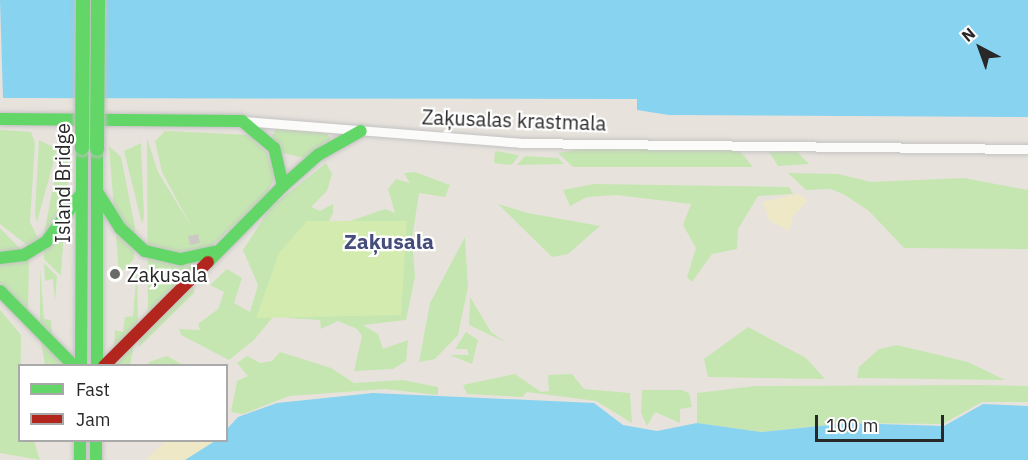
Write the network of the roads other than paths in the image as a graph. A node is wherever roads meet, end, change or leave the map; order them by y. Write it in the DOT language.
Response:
graph roads {
  1 [pos="83,0"];
  2 [pos="98,0"];
  3 [pos="0,120"];
  4 [pos="242,121"];
  5 [pos="361,131"];
  6 [pos="1028,149"];
  7 [pos="283,186"];
  8 [pos="97,191"];
  9 [pos="81,193"];
  10 [pos="219,250"];
  11 [pos="0,258"];
  12 [pos="0,291"];
  13 [pos="72,364"];
  14 [pos="81,364"];
  15 [pos="97,364"];
  16 [pos="106,364"];
  17 [pos="80,442"];
  18 [pos="96,442"];
  19 [pos="80,460"];
  20 [pos="96,460"];
  1 -- 9 [label="main road, Island Bridge, bridge"];
  2 -- 8 [label="main road, Island Bridge, bridge"];
  3 -- 4 [label="main road, Zaķusalas krastmala"];
  4 -- 5 [label="street, Zaķusalas krastmala"];
  4 -- 7 [label="main road"];
  5 -- 6 [label="street, Zaķusalas krastmala"];
  5 -- 7 [label="main road"];
  7 -- 10 [label="main road"];
  8 -- 10 [label="main road"];
  8 -- 15 [label="main road, Island Bridge"];
  9 -- 11 [label="main road"];
  9 -- 14 [label="main road, Island Bridge"];
  10 -- 16 [label="main road"];
  12 -- 13 [label="main road"];
  17 -- 19 [label="main road"];
  18 -- 20 [label="main road"];
}
